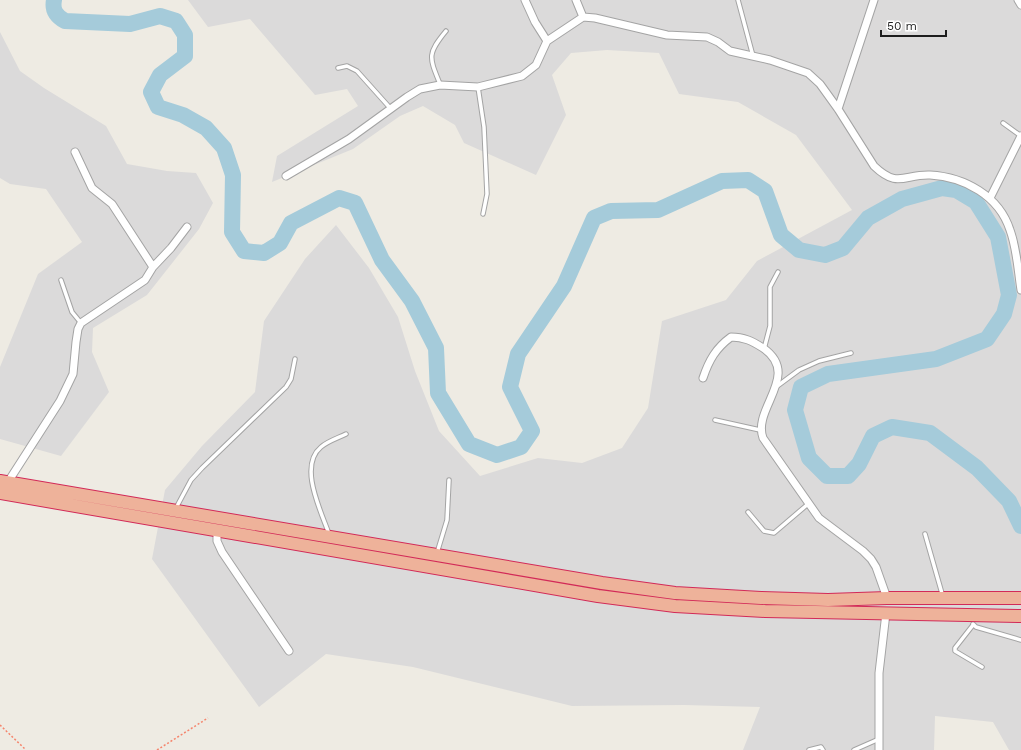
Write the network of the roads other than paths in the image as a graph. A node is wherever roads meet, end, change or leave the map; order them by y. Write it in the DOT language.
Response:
graph roads {
  1 [pos="525,0"];
  2 [pos="576,0"];
  3 [pos="738,0"];
  4 [pos="874,0"];
  5 [pos="1018,0"];
  6 [pos="1021,5"];
  7 [pos="584,17"];
  8 [pos="446,31"];
  9 [pos="547,41"];
  10 [pos="753,56"];
  11 [pos="338,68"];
  12 [pos="440,85"];
  13 [pos="478,87"];
  14 [pos="391,109"];
  15 [pos="838,109"];
  16 [pos="1003,123"];
  17 [pos="1021,136"];
  18 [pos="75,152"];
  19 [pos="286,176"];
  20 [pos="990,198"];
  21 [pos="483,214"];
  22 [pos="187,227"];
  23 [pos="153,267"];
  24 [pos="778,272"];
  25 [pos="60,280"];
  26 [pos="1021,290"];
  27 [pos="81,323"];
  28 [pos="764,349"];
  29 [pos="851,353"];
  30 [pos="295,360"];
  31 [pos="704,378"];
  32 [pos="776,387"];
  33 [pos="715,420"];
  34 [pos="760,430"];
  35 [pos="346,434"];
  36 [pos="450,480"];
  37 [pos="4,482"];
  38 [pos="0,494"];
  39 [pos="808,504"];
  40 [pos="174,511"];
  41 [pos="748,512"];
  42 [pos="217,532"];
  43 [pos="925,534"];
  44 [pos="330,537"];
  45 [pos="436,556"];
  46 [pos="887,598"];
  47 [pos="943,598"];
  48 [pos="1019,598"];
  49 [pos="886,613"];
  50 [pos="1020,616"];
  51 [pos="973,620"];
  52 [pos="1021,640"];
  53 [pos="289,651"];
  54 [pos="982,667"];
  55 [pos="879,739"];
  56 [pos="810,750"];
  57 [pos="823,750"];
  58 [pos="854,750"];
  59 [pos="879,750"];
  1 -- 9 [label="street"];
  2 -- 7 [label="street"];
  3 -- 10 [label="lane"];
  4 -- 15 [label="street"];
  5 -- 6 [label="street"];
  7 -- 9 [label="street"];
  7 -- 10 [label="street"];
  8 -- 12 [label="lane"];
  9 -- 13 [label="street"];
  10 -- 15 [label="street"];
  11 -- 14 [label="lane"];
  12 -- 13 [label="street"];
  12 -- 14 [label="street"];
  13 -- 21 [label="lane"];
  14 -- 19 [label="street"];
  15 -- 20 [label="street"];
  16 -- 17 [label="lane"];
  17 -- 20 [label="street"];
  18 -- 23 [label="street"];
  20 -- 26 [label="street"];
  22 -- 23 [label="street"];
  23 -- 27 [label="street"];
  24 -- 28 [label="lane"];
  25 -- 27 [label="lane"];
  27 -- 37 [label="street"];
  28 -- 31 [label="street"];
  28 -- 32 [label="street"];
  29 -- 32 [label="lane"];
  30 -- 40 [label="lane"];
  32 -- 34 [label="street"];
  33 -- 34 [label="lane"];
  34 -- 39 [label="street"];
  35 -- 44 [label="lane"];
  36 -- 45 [label="lane"];
  37 -- 40 [label="highway"];
  38 -- 42 [label="highway"];
  39 -- 41 [label="lane"];
  39 -- 46 [label="street"];
  40 -- 44 [label="highway"];
  42 -- 49 [label="highway"];
  42 -- 53 [label="street"];
  43 -- 47 [label="lane"];
  44 -- 45 [label="highway"];
  45 -- 46 [label="highway"];
  46 -- 47 [label="highway"];
  47 -- 48 [label="highway"];
  49 -- 51 [label="highway"];
  49 -- 55 [label="street"];
  50 -- 51 [label="highway"];
  51 -- 52 [label="lane"];
  51 -- 54 [label="lane"];
  55 -- 58 [label="lane"];
  55 -- 59 [label="street"];
  56 -- 57 [label="lane"];
}
